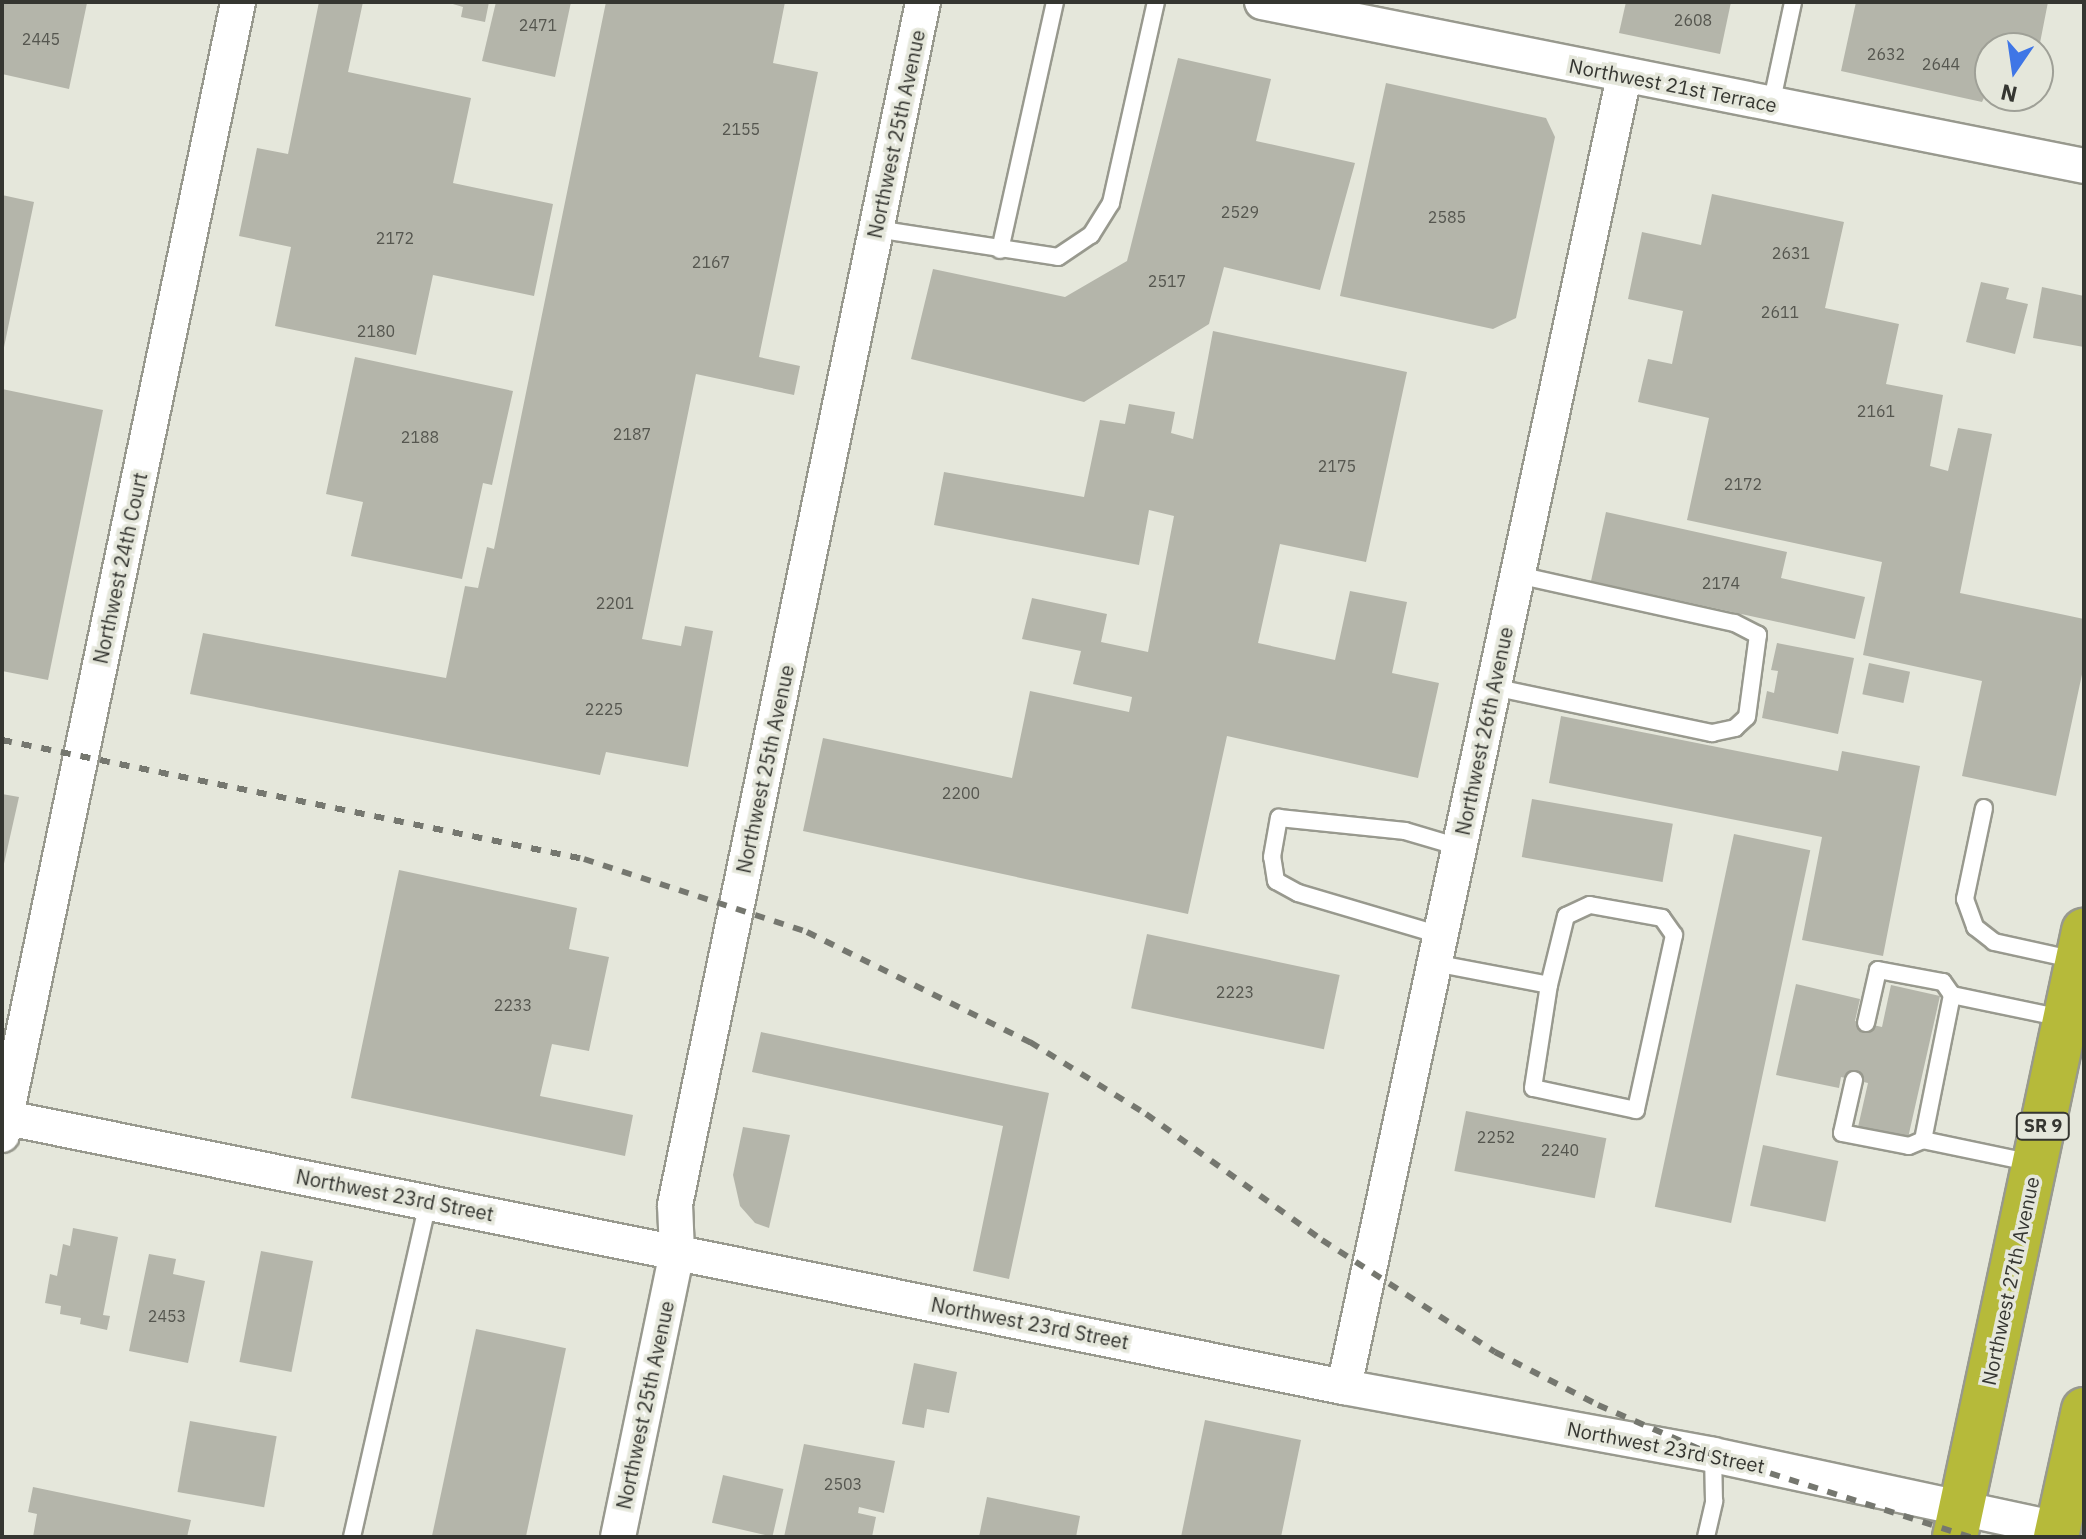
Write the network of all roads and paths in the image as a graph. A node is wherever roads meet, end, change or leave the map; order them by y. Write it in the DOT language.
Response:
graph roads {
  1 [pos="238,2"];
  2 [pos="923,2"];
  3 [pos="1055,2"];
  4 [pos="1156,2"];
  5 [pos="1262,2"];
  6 [pos="1793,2"];
  7 [pos="1624,76"];
  8 [pos="1771,105"];
  9 [pos="2084,166"];
  10 [pos="876,229"];
  11 [pos="1000,250"];
  12 [pos="1518,575"];
  13 [pos="1493,687"];
  14 [pos="1984,808"];
  15 [pos="1459,847"];
  16 [pos="2081,946"];
  17 [pos="1437,949"];
  18 [pos="1549,985"];
  19 [pos="1952,995"];
  20 [pos="2065,1019"];
  21 [pos="1866,1023"];
  22 [pos="1854,1080"];
  23 [pos="3,1123"];
  24 [pos="1923,1140"];
  25 [pos="2035,1163"];
  26 [pos="428,1202"];
  27 [pos="677,1252"];
  28 [pos="1344,1387"];
  29 [pos="2084,1410"];
  30 [pos="1713,1455"];
  31 [pos="1958,1524"];
  32 [pos="2057,1533"];
  33 [pos="352,1537"];
  34 [pos="618,1537"];
  35 [pos="1706,1537"];
  1 -- 23 [label="street, Northwest 24th Court"];
  2 -- 10 [label="street, Northwest 25th Avenue"];
  3 -- 11 [label="lane"];
  4 -- 11 [label="lane"];
  5 -- 7 [label="street, Northwest 21st Terrace"];
  6 -- 8 [label="lane"];
  7 -- 8 [label="street, Northwest 21st Terrace"];
  7 -- 12 [label="street, Northwest 26th Avenue"];
  8 -- 9 [label="street, Northwest 21st Terrace"];
  10 -- 11 [label="lane"];
  10 -- 27 [label="street, Northwest 25th Avenue"];
  12 -- 13 [label="street, Northwest 26th Avenue"];
  12 -- 13 [label="lane"];
  13 -- 15 [label="street, Northwest 26th Avenue"];
  14 -- 16 [label="lane"];
  15 -- 17 [label="street, Northwest 26th Avenue"];
  15 -- 17 [label="lane"];
  16 -- 20 [label="highway, Northwest 27th Avenue / SR 9"];
  17 -- 18 [label="lane"];
  17 -- 28 [label="street, Northwest 26th Avenue"];
  18 -- 18 [label="lane"];
  19 -- 20 [label="lane"];
  19 -- 21 [label="lane"];
  19 -- 24 [label="lane"];
  20 -- 25 [label="highway, Northwest 27th Avenue / SR 9"];
  22 -- 24 [label="lane"];
  23 -- 26 [label="street, Northwest 23rd Street"];
  24 -- 25 [label="lane"];
  25 -- 31 [label="highway, Northwest 27th Avenue / SR 9"];
  26 -- 27 [label="street, Northwest 23rd Street"];
  26 -- 33 [label="lane"];
  27 -- 28 [label="street, Northwest 23rd Street"];
  27 -- 34 [label="street, Northwest 25th Avenue"];
  28 -- 30 [label="street, Northwest 23rd Street"];
  29 -- 32 [label="highway"];
  30 -- 31 [label="street, Northwest 23rd Street"];
  30 -- 35 [label="lane"];
  31 -- 32 [label="street, Northwest 23rd Street"];
}
